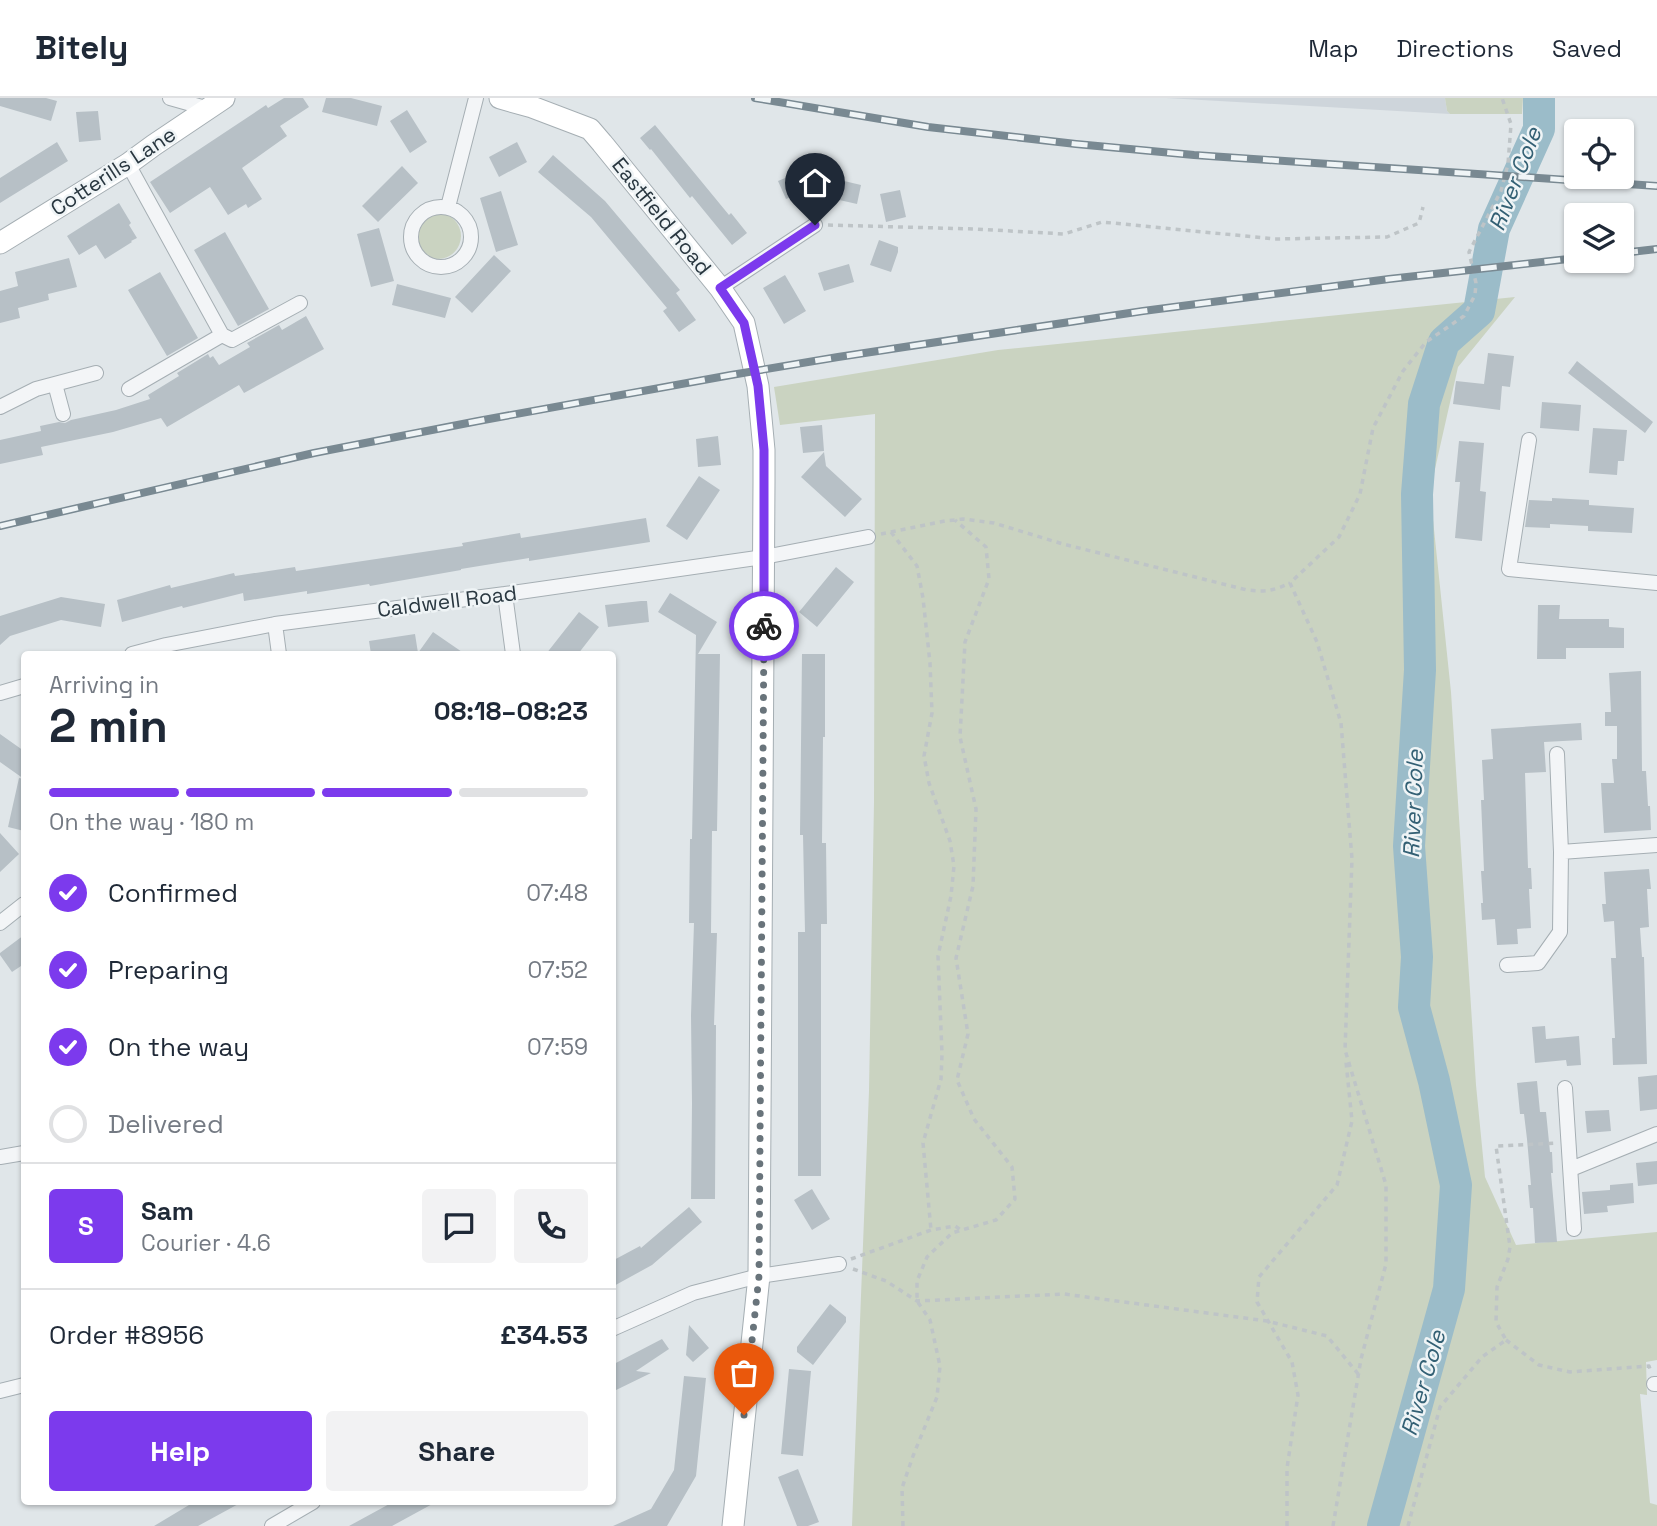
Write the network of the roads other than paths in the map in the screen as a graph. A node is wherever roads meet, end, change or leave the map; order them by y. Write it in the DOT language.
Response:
graph roads {
  1 [pos="170,98"];
  2 [pos="476,98"];
  3 [pos="500,98"];
  4 [pos="217,103"];
  5 [pos="128,164"];
  6 [pos="448,207"];
  7 [pos="815,225"];
  8 [pos="0,243"];
  9 [pos="720,288"];
  10 [pos="300,303"];
  11 [pos="222,335"];
  12 [pos="96,373"];
  13 [pos="55,384"];
  14 [pos="129,389"];
  15 [pos="0,407"];
  16 [pos="63,414"];
  17 [pos="1529,440"];
  18 [pos="868,537"];
  19 [pos="764,557"];
  20 [pos="1657,583"];
  21 [pos="505,594"];
  22 [pos="275,624"];
  23 [pos="143,651"];
  24 [pos="279,651"];
  25 [pos="513,651"];
  26 [pos="21,687"];
  27 [pos="0,693"];
  28 [pos="1556,754"];
  29 [pos="1657,845"];
  30 [pos="1561,852"];
  31 [pos="21,906"];
  32 [pos="0,923"];
  33 [pos="1507,965"];
  34 [pos="1565,1088"];
  35 [pos="1657,1134"];
  36 [pos="21,1154"];
  37 [pos="0,1157"];
  38 [pos="1571,1169"];
  39 [pos="1574,1229"];
  40 [pos="839,1264"];
  41 [pos="759,1276"];
  42 [pos="616,1327"];
  43 [pos="21,1386"];
  44 [pos="0,1391"];
  45 [pos="308,1505"];
  46 [pos="272,1526"];
  47 [pos="733,1526"];
  1 -- 4 [label="street"];
  2 -- 6 [label="street"];
  3 -- 9 [label="street, Eastfield Road"];
  4 -- 5 [label="street, Cotterills Lane"];
  5 -- 8 [label="street, Cotterills Lane"];
  5 -- 11 [label="street"];
  6 -- 6 [label="street"];
  7 -- 9 [label="street"];
  9 -- 19 [label="street, Eastfield Road"];
  10 -- 11 [label="street"];
  11 -- 14 [label="street"];
  12 -- 13 [label="street"];
  13 -- 15 [label="street"];
  13 -- 16 [label="street"];
  17 -- 20 [label="street"];
  18 -- 19 [label="street, Caldwell Road"];
  19 -- 21 [label="street, Caldwell Road"];
  19 -- 41 [label="street, Eastfield Road"];
  21 -- 22 [label="street, Caldwell Road"];
  21 -- 25 [label="street"];
  22 -- 23 [label="street, Caldwell Road"];
  22 -- 24 [label="street"];
  26 -- 27 [label="street"];
  28 -- 30 [label="street"];
  29 -- 30 [label="street"];
  30 -- 33 [label="street"];
  31 -- 32 [label="street"];
  34 -- 38 [label="street"];
  35 -- 38 [label="street"];
  36 -- 37 [label="street"];
  38 -- 39 [label="street"];
  40 -- 41 [label="street"];
  41 -- 42 [label="street"];
  41 -- 47 [label="street, Eastfield Road"];
  43 -- 44 [label="street"];
  45 -- 46 [label="street"];
}
